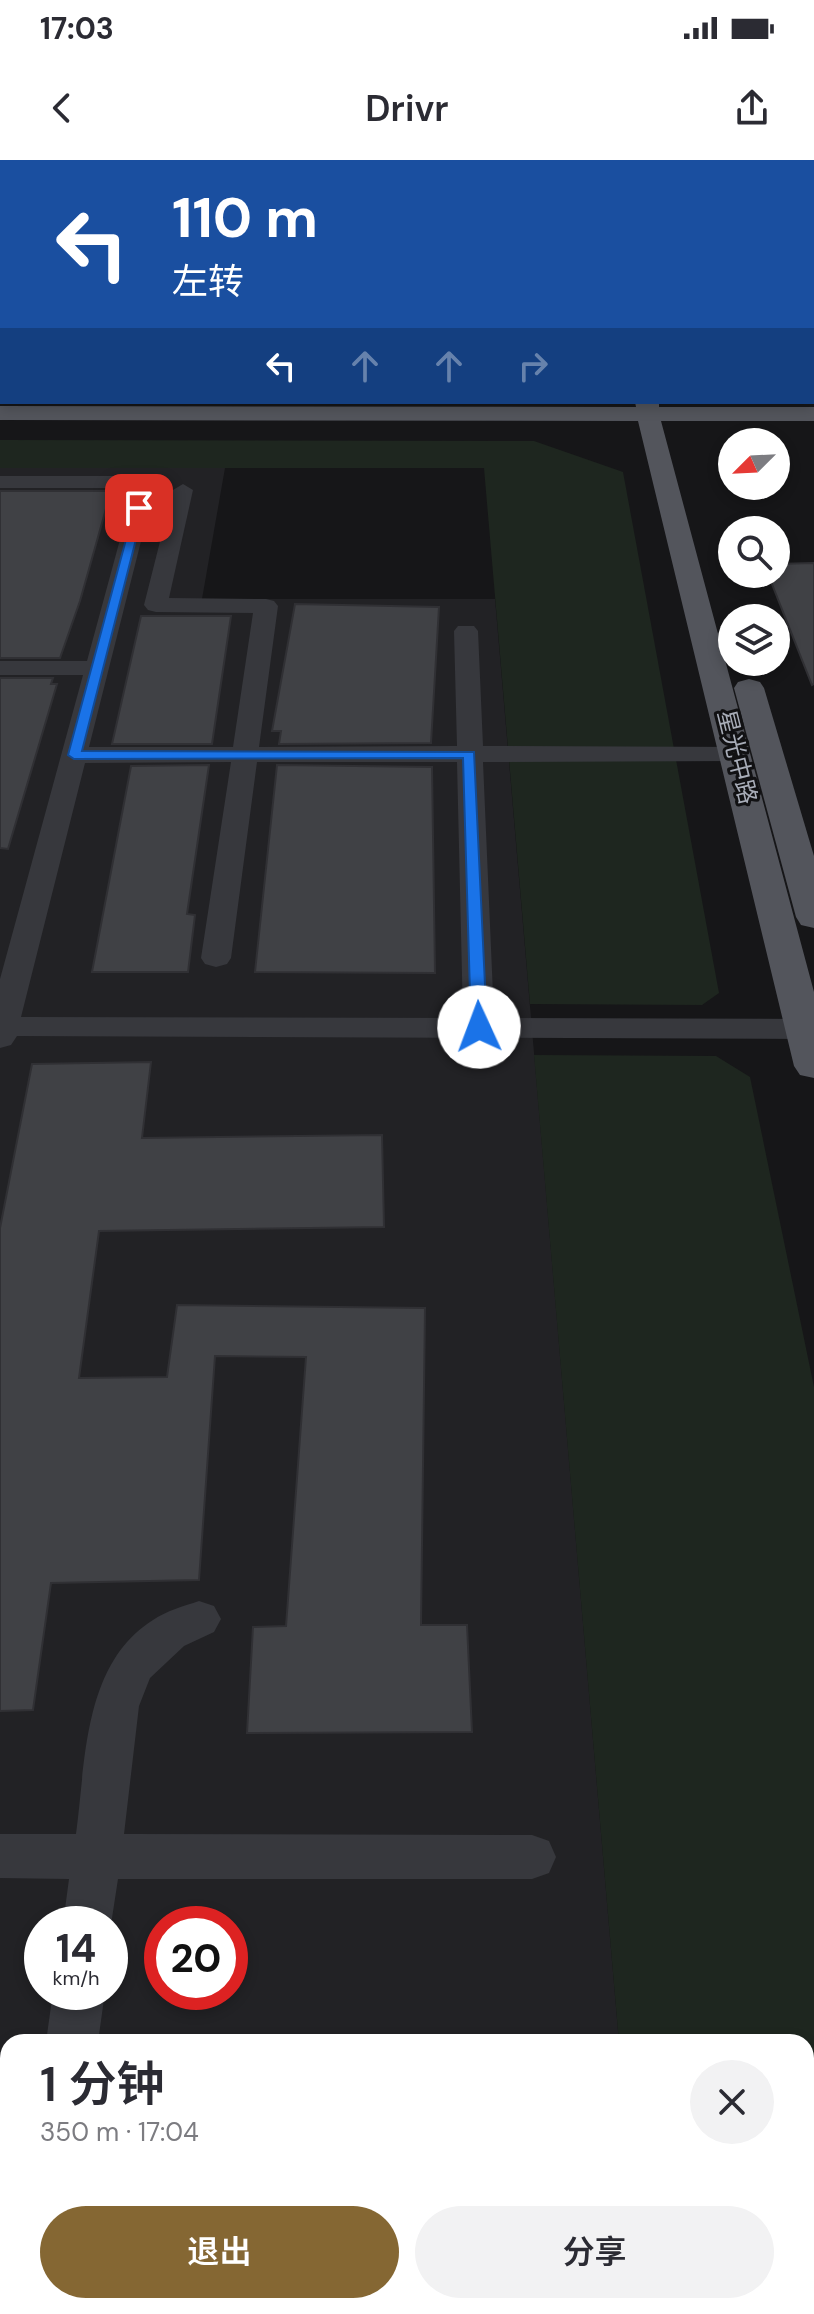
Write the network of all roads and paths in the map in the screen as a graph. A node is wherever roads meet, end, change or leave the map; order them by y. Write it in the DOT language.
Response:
graph roads {
  1 [pos="659,408"];
  2 [pos="0,413"];
  3 [pos="814,414"];
  4 [pos="0,482"];
  5 [pos="183,490"];
  6 [pos="693,491"];
  7 [pos="466,631"];
  8 [pos="0,668"];
  9 [pos="97,668"];
  10 [pos="746,676"];
  11 [pos="736,753"];
  12 [pos="469,754"];
  13 [pos="74,755"];
  14 [pos="245,755"];
  15 [pos="814,917"];
  16 [pos="216,958"];
  17 [pos="479,1027"];
  18 [pos="804,1029"];
  19 [pos="1,1030"];
  20 [pos="814,1066"];
  21 [pos="199,1619"];
  22 [pos="0,1856"];
  23 [pos="97,1856"];
  24 [pos="532,1857"];
  25 [pos="90,1906"];
  26 [pos="76,2010"];
  27 [pos="73,2034"];
  1 -- 2 [label="main road"];
  1 -- 3 [label="main road"];
  1 -- 6 [label="main road"];
  1 -- 11 [label="main road, 星光中路"];
  4 -- 9 [label="lane"];
  5 -- 14 [label="lane"];
  7 -- 12 [label="lane"];
  8 -- 9 [label="lane"];
  9 -- 13 [label="lane"];
  10 -- 15 [label="main road, 星光中路"];
  11 -- 12 [label="lane"];
  11 -- 18 [label="main road, 星光中路"];
  12 -- 14 [label="lane"];
  12 -- 17 [label="lane"];
  13 -- 14 [label="lane"];
  13 -- 19 [label="lane"];
  14 -- 16 [label="lane"];
  17 -- 18 [label="lane"];
  17 -- 19 [label="lane"];
  18 -- 20 [label="main road, 星光中路"];
  21 -- 23 [label="lane"];
  22 -- 23 [label="lane"];
  23 -- 24 [label="lane"];
  23 -- 25 [label="lane"];
  26 -- 27 [label="lane"];
}
